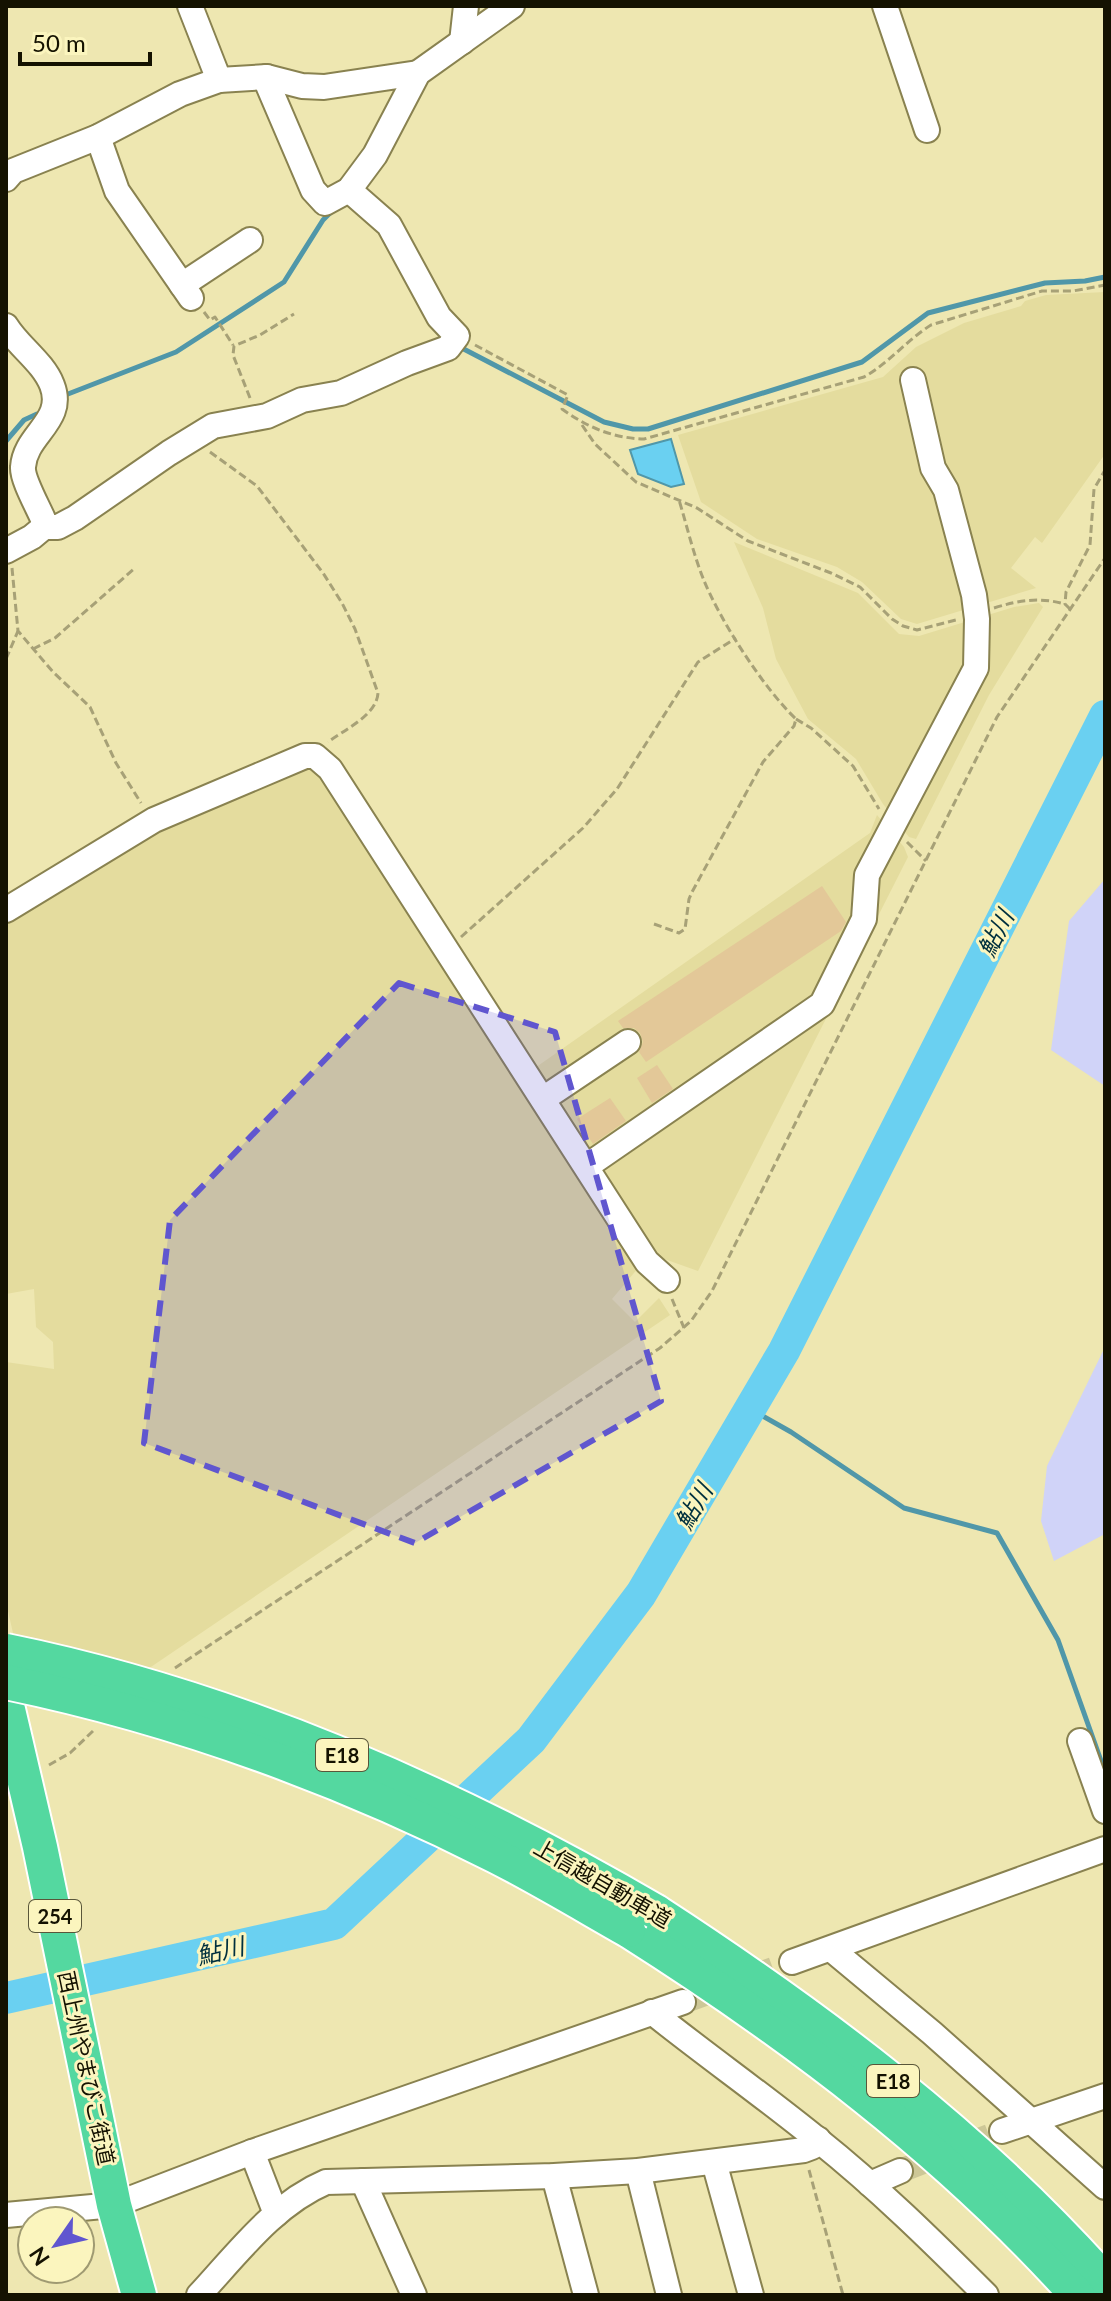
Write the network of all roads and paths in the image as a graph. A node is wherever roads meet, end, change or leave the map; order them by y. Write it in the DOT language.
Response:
graph roads {
  1 [pos="190,6"];
  2 [pos="466,6"];
  3 [pos="512,6"];
  4 [pos="885,6"];
  5 [pos="462,42"];
  6 [pos="418,73"];
  7 [pos="267,77"];
  8 [pos="219,80"];
  9 [pos="927,130"];
  10 [pos="98,137"];
  11 [pos="8,169"];
  12 [pos="349,190"];
  13 [pos="250,240"];
  14 [pos="1105,285"];
  15 [pos="294,314"];
  16 [pos="216,319"];
  17 [pos="6,326"];
  18 [pos="453,341"];
  19 [pos="234,346"];
  20 [pos="913,380"];
  21 [pos="248,420"];
  22 [pos="580,422"];
  23 [pos="196,435"];
  24 [pos="1105,470"];
  25 [pos="679,500"];
  26 [pos="44,527"];
  27 [pos="9,550"];
  28 [pos="135,568"];
  29 [pos="1065,604"];
  30 [pos="1070,609"];
  31 [pos="977,613"];
  32 [pos="18,631"];
  33 [pos="736,638"];
  34 [pos="33,649"];
  35 [pos="6,659"];
  36 [pos="796,719"];
  37 [pos="310,756"];
  38 [pos="154,820"];
  39 [pos="894,827"];
  40 [pos="926,861"];
  41 [pos="6,910"];
  42 [pos="654,924"];
  43 [pos="448,952"];
  44 [pos="628,1042"];
  45 [pos="543,1099"];
  46 [pos="587,1166"];
  47 [pos="667,1280"];
  48 [pos="684,1328"];
  49 [pos="6,1651"];
  50 [pos="6,1682"];
  51 [pos="6,1701"];
  52 [pos="1080,1741"];
  53 [pos="1105,1811"];
  54 [pos="1105,1849"];
  55 [pos="642,1921"];
  56 [pos="831,1949"];
  57 [pos="792,1962"];
  58 [pos="683,2002"];
  59 [pos="652,2012"];
  60 [pos="1105,2096"];
  61 [pos="1032,2121"];
  62 [pos="1002,2131"];
  63 [pos="811,2145"];
  64 [pos="252,2152"];
  65 [pos="714,2162"];
  66 [pos="638,2171"];
  67 [pos="900,2171"];
  68 [pos="554,2176"];
  69 [pos="363,2181"];
  70 [pos="870,2184"];
  71 [pos="1105,2187"];
  72 [pos="114,2205"];
  73 [pos="276,2214"];
  74 [pos="6,2215"];
  75 [pos="1105,2281"];
  76 [pos="139,2295"];
  77 [pos="199,2295"];
  78 [pos="414,2295"];
  79 [pos="585,2295"];
  80 [pos="669,2295"];
  81 [pos="751,2295"];
  82 [pos="843,2295"];
  83 [pos="986,2295"];
  84 [pos="1077,2295"];
  1 -- 8 [label="street"];
  2 -- 5 [label="street"];
  3 -- 5 [label="street"];
  4 -- 9 [label="street"];
  5 -- 6 [label="street"];
  6 -- 7 [label="street"];
  6 -- 12 [label="street"];
  7 -- 8 [label="street"];
  7 -- 12 [label="street"];
  8 -- 10 [label="street"];
  10 -- 11 [label="street"];
  10 -- 13 [label="street"];
  12 -- 18 [label="street"];
  14 -- 22 [label="path"];
  15 -- 19 [label="path"];
  16 -- 19 [label="path"];
  17 -- 26 [label="street"];
  18 -- 21 [label="street"];
  18 -- 22 [label="path"];
  19 -- 21 [label="path"];
  20 -- 31 [label="street"];
  21 -- 23 [label="street"];
  22 -- 25 [label="path"];
  23 -- 26 [label="street"];
  23 -- 37 [label="path"];
  24 -- 29 [label="path"];
  25 -- 31 [label="path"];
  25 -- 33 [label="path"];
  26 -- 27 [label="street"];
  27 -- 32 [label="path"];
  28 -- 34 [label="path"];
  29 -- 30 [label="path"];
  29 -- 31 [label="path"];
  31 -- 39 [label="street"];
  32 -- 34 [label="path"];
  32 -- 35 [label="path"];
  33 -- 36 [label="path"];
  33 -- 43 [label="path"];
  34 -- 38 [label="path"];
  36 -- 39 [label="path"];
  36 -- 42 [label="path"];
  37 -- 38 [label="street"];
  37 -- 43 [label="street"];
  38 -- 41 [label="street"];
  39 -- 40 [label="path"];
  39 -- 46 [label="street"];
  43 -- 45 [label="street"];
  44 -- 45 [label="street"];
  45 -- 46 [label="street"];
  46 -- 47 [label="street"];
  47 -- 48 [label="path"];
  49 -- 55 [label="highway, 上信越自動車道 / E18, bridge"];
  50 -- 55 [label="highway, 上信越自動車道 / E18, bridge"];
  51 -- 72 [label="highway, 西上州やまびこ街道 / 254"];
  52 -- 53 [label="street"];
  54 -- 56 [label="street"];
  55 -- 75 [label="highway, 上信越自動車道 / E18"];
  55 -- 84 [label="highway, 上信越自動車道 / E18"];
  56 -- 57 [label="street"];
  56 -- 61 [label="street"];
  58 -- 59 [label="street"];
  59 -- 63 [label="street"];
  59 -- 64 [label="street"];
  60 -- 61 [label="street"];
  61 -- 62 [label="street"];
  61 -- 71 [label="street"];
  63 -- 65 [label="street"];
  63 -- 70 [label="street"];
  63 -- 82 [label="path"];
  64 -- 72 [label="street"];
  64 -- 73 [label="street"];
  65 -- 66 [label="street"];
  65 -- 81 [label="street"];
  66 -- 68 [label="street"];
  66 -- 80 [label="street"];
  67 -- 70 [label="street"];
  68 -- 69 [label="street"];
  68 -- 79 [label="street"];
  69 -- 73 [label="street"];
  69 -- 78 [label="street"];
  70 -- 83 [label="street"];
  72 -- 74 [label="street"];
  72 -- 76 [label="highway, 西上州やまびこ街道 / 254"];
  73 -- 77 [label="street"];
}
